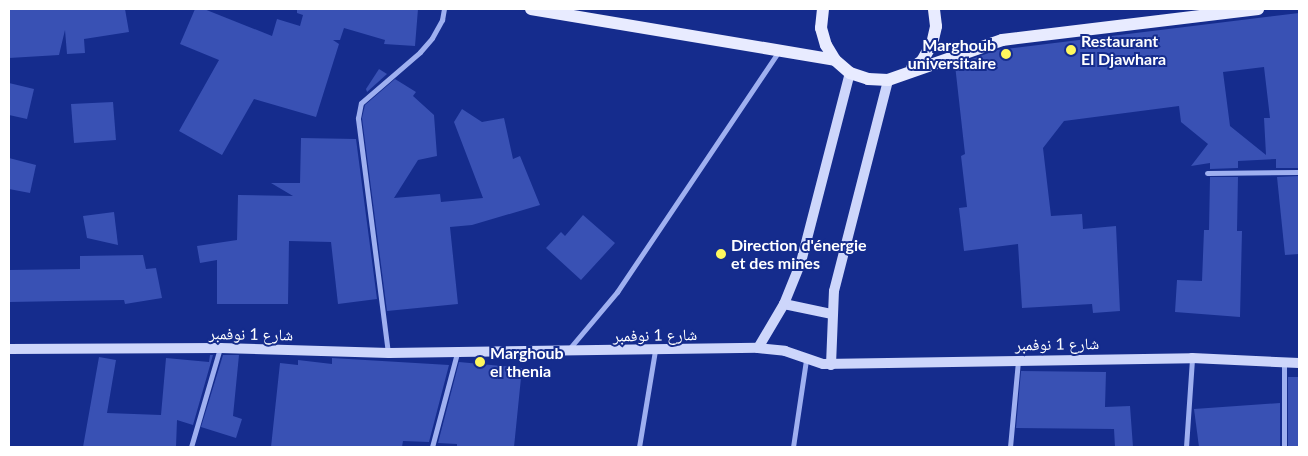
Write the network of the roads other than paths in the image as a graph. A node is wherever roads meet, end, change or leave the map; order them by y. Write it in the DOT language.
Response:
graph roads {
  1 [pos="444,9"];
  2 [pos="531,9"];
  3 [pos="823,9"];
  4 [pos="934,9"];
  5 [pos="1258,9"];
  6 [pos="779,51"];
  7 [pos="835,60"];
  8 [pos="850,73"];
  9 [pos="906,73"];
  10 [pos="888,80"];
  11 [pos="1299,172"];
  12 [pos="1207,173"];
  13 [pos="784,304"];
  14 [pos="831,314"];
  15 [pos="220,348"];
  16 [pos="758,348"];
  17 [pos="9,349"];
  18 [pos="655,350"];
  19 [pos="567,352"];
  20 [pos="388,353"];
  21 [pos="457,353"];
  22 [pos="1192,358"];
  23 [pos="1018,359"];
  24 [pos="806,360"];
  25 [pos="1284,363"];
  26 [pos="1299,363"];
  27 [pos="831,364"];
  28 [pos="191,447"];
  29 [pos="432,447"];
  30 [pos="639,447"];
  31 [pos="793,447"];
  32 [pos="1010,447"];
  33 [pos="1186,447"];
  34 [pos="1284,447"];
  1 -- 20 [label="street"];
  2 -- 6 [label="main road"];
  3 -- 7 [label="main road"];
  4 -- 9 [label="main road"];
  5 -- 9 [label="main road"];
  6 -- 7 [label="main road"];
  6 -- 19 [label="street"];
  7 -- 8 [label="main road"];
  8 -- 10 [label="main road"];
  8 -- 13 [label="main road"];
  9 -- 10 [label="main road"];
  10 -- 14 [label="main road"];
  11 -- 12 [label="street"];
  13 -- 14 [label="main road"];
  13 -- 16 [label="main road"];
  14 -- 27 [label="main road"];
  15 -- 17 [label="main road, شارع 1 نوفمبر"];
  15 -- 20 [label="main road, شارع 1 نوفمبر"];
  15 -- 28 [label="street"];
  16 -- 18 [label="main road, شارع 1 نوفمبر"];
  16 -- 24 [label="main road, شارع 1 نوفمبر"];
  18 -- 19 [label="main road, شارع 1 نوفمبر"];
  18 -- 30 [label="street"];
  19 -- 21 [label="main road, شارع 1 نوفمبر"];
  20 -- 21 [label="main road, شارع 1 نوفمبر"];
  21 -- 29 [label="street"];
  22 -- 23 [label="main road, شارع 1 نوفمبر"];
  22 -- 25 [label="main road, شارع 1 نوفمبر"];
  22 -- 33 [label="street"];
  23 -- 27 [label="main road, شارع 1 نوفمبر"];
  23 -- 32 [label="street"];
  24 -- 27 [label="main road, شارع 1 نوفمبر"];
  24 -- 31 [label="street"];
  25 -- 26 [label="main road, شارع 1 نوفمبر"];
  25 -- 34 [label="street"];
}
